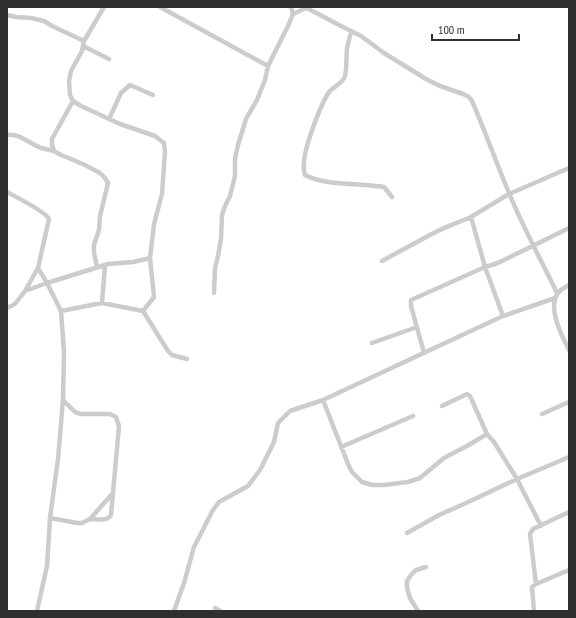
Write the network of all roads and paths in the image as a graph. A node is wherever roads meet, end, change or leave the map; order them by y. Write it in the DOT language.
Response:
graph roads {
  1 [pos="104,7"];
  2 [pos="160,7"];
  3 [pos="292,7"];
  4 [pos="306,8"];
  5 [pos="7,14"];
  6 [pos="293,14"];
  7 [pos="351,31"];
  8 [pos="84,43"];
  9 [pos="109,59"];
  10 [pos="268,66"];
  11 [pos="153,94"];
  12 [pos="73,101"];
  13 [pos="109,119"];
  14 [pos="7,135"];
  15 [pos="54,151"];
  16 [pos="569,168"];
  17 [pos="7,192"];
  18 [pos="509,194"];
  19 [pos="392,197"];
  20 [pos="471,217"];
  21 [pos="569,228"];
  22 [pos="534,246"];
  23 [pos="150,258"];
  24 [pos="382,261"];
  25 [pos="105,265"];
  26 [pos="97,267"];
  27 [pos="485,267"];
  28 [pos="38,268"];
  29 [pos="47,283"];
  30 [pos="569,285"];
  31 [pos="25,291"];
  32 [pos="214,293"];
  33 [pos="558,293"];
  34 [pos="555,298"];
  35 [pos="102,303"];
  36 [pos="7,308"];
  37 [pos="61,311"];
  38 [pos="143,311"];
  39 [pos="503,316"];
  40 [pos="417,327"];
  41 [pos="372,343"];
  42 [pos="568,343"];
  43 [pos="569,350"];
  44 [pos="424,353"];
  45 [pos="187,359"];
  46 [pos="63,400"];
  47 [pos="323,400"];
  48 [pos="569,402"];
  49 [pos="442,406"];
  50 [pos="542,414"];
  51 [pos="413,416"];
  52 [pos="487,434"];
  53 [pos="341,447"];
  54 [pos="569,457"];
  55 [pos="517,479"];
  56 [pos="113,492"];
  57 [pos="569,512"];
  58 [pos="50,518"];
  59 [pos="90,519"];
  60 [pos="541,526"];
  61 [pos="407,533"];
  62 [pos="426,567"];
  63 [pos="569,570"];
  64 [pos="536,584"];
  65 [pos="215,608"];
  66 [pos="37,611"];
  67 [pos="174,611"];
  68 [pos="220,611"];
  69 [pos="418,611"];
  70 [pos="534,611"];
  1 -- 8 [label="street"];
  2 -- 10 [label="street"];
  3 -- 6 [label="street"];
  4 -- 6 [label="street"];
  4 -- 7 [label="street"];
  5 -- 8 [label="street"];
  6 -- 10 [label="street"];
  7 -- 18 [label="street"];
  7 -- 19 [label="street"];
  8 -- 9 [label="street"];
  8 -- 12 [label="street"];
  10 -- 32 [label="street"];
  11 -- 13 [label="street"];
  12 -- 13 [label="street"];
  12 -- 15 [label="street"];
  13 -- 23 [label="street"];
  14 -- 15 [label="street"];
  15 -- 26 [label="street"];
  16 -- 18 [label="street"];
  17 -- 28 [label="street"];
  18 -- 20 [label="street"];
  18 -- 22 [label="street"];
  20 -- 24 [label="street"];
  20 -- 27 [label="street"];
  21 -- 22 [label="street"];
  22 -- 27 [label="street"];
  22 -- 33 [label="street"];
  23 -- 25 [label="street"];
  23 -- 38 [label="street"];
  25 -- 26 [label="street"];
  25 -- 35 [label="street"];
  26 -- 29 [label="street"];
  27 -- 39 [label="street"];
  27 -- 40 [label="street"];
  28 -- 29 [label="street"];
  28 -- 31 [label="street"];
  29 -- 31 [label="street"];
  29 -- 37 [label="street"];
  30 -- 33 [label="street"];
  31 -- 36 [label="street"];
  33 -- 34 [label="street"];
  34 -- 39 [label="street"];
  34 -- 42 [label="street"];
  35 -- 37 [label="street"];
  35 -- 38 [label="street"];
  37 -- 46 [label="street"];
  38 -- 45 [label="street"];
  39 -- 44 [label="street"];
  40 -- 41 [label="street"];
  40 -- 44 [label="street"];
  42 -- 43 [label="street"];
  44 -- 47 [label="street"];
  46 -- 56 [label="street"];
  46 -- 58 [label="street"];
  47 -- 53 [label="street"];
  47 -- 67 [label="street"];
  48 -- 50 [label="street"];
  49 -- 52 [label="street"];
  51 -- 53 [label="street"];
  52 -- 53 [label="street"];
  52 -- 55 [label="street"];
  54 -- 55 [label="street"];
  55 -- 60 [label="street"];
  55 -- 61 [label="street"];
  56 -- 59 [label="street"];
  56 -- 59 [label="street"];
  57 -- 60 [label="street"];
  58 -- 59 [label="street"];
  58 -- 66 [label="street"];
  60 -- 64 [label="street"];
  62 -- 69 [label="street"];
  63 -- 64 [label="street"];
  64 -- 70 [label="street"];
  65 -- 68 [label="street"];
}
